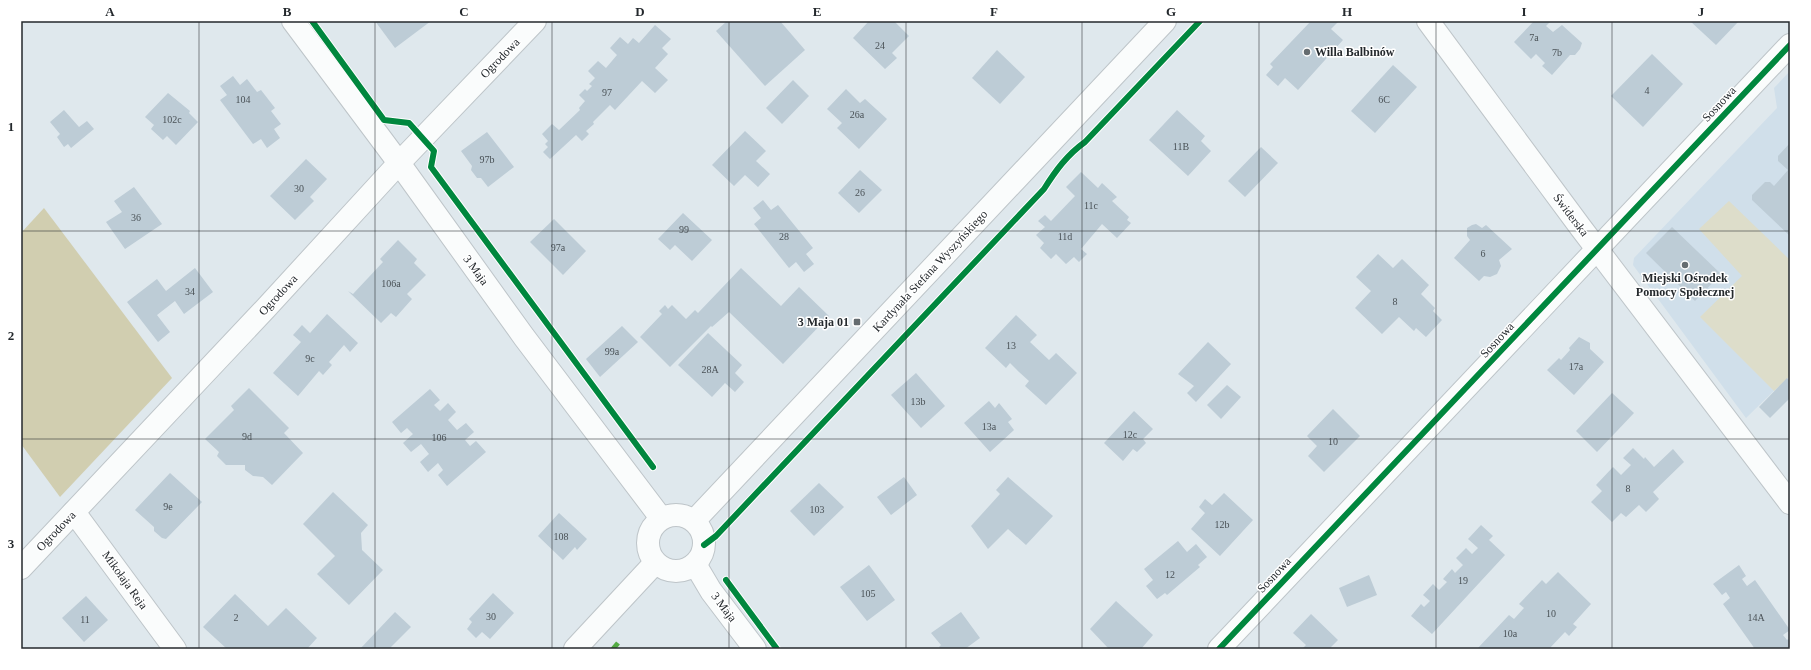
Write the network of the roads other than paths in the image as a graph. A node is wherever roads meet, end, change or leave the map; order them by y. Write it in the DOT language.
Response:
graph roads {
  1 [pos="293,21"];
  2 [pos="535,21"];
  3 [pos="1165,21"];
  4 [pos="1428,21"];
  5 [pos="1790,45"];
  6 [pos="399,162"];
  7 [pos="1597,249"];
  8 [pos="1790,503"];
  9 [pos="74,512"];
  10 [pos="661,518"];
  11 [pos="694,521"];
  12 [pos="655,562"];
  13 [pos="695,564"];
  14 [pos="21,568"];
  15 [pos="175,649"];
  16 [pos="576,649"];
  17 [pos="755,649"];
  18 [pos="1219,649"];
  1 -- 6 [label="street, 3 Maja"];
  2 -- 6 [label="street, Ogrodowa"];
  3 -- 11 [label="street, Kardynała Stefana Wyszyńskiego"];
  4 -- 7 [label="street, Świderska"];
  5 -- 7 [label="street, Sosnowa"];
  6 -- 9 [label="street, Ogrodowa"];
  6 -- 10 [label="street, 3 Maja"];
  7 -- 8 [label="street, Świderska"];
  7 -- 18 [label="street, Sosnowa"];
  9 -- 14 [label="street, Ogrodowa"];
  9 -- 15 [label="street, Mikołaja Reja"];
  10 -- 11 [label="street"];
  10 -- 12 [label="street"];
  11 -- 13 [label="street"];
  12 -- 13 [label="street"];
  12 -- 16 [label="street"];
  13 -- 17 [label="street, 3 Maja"];
}
